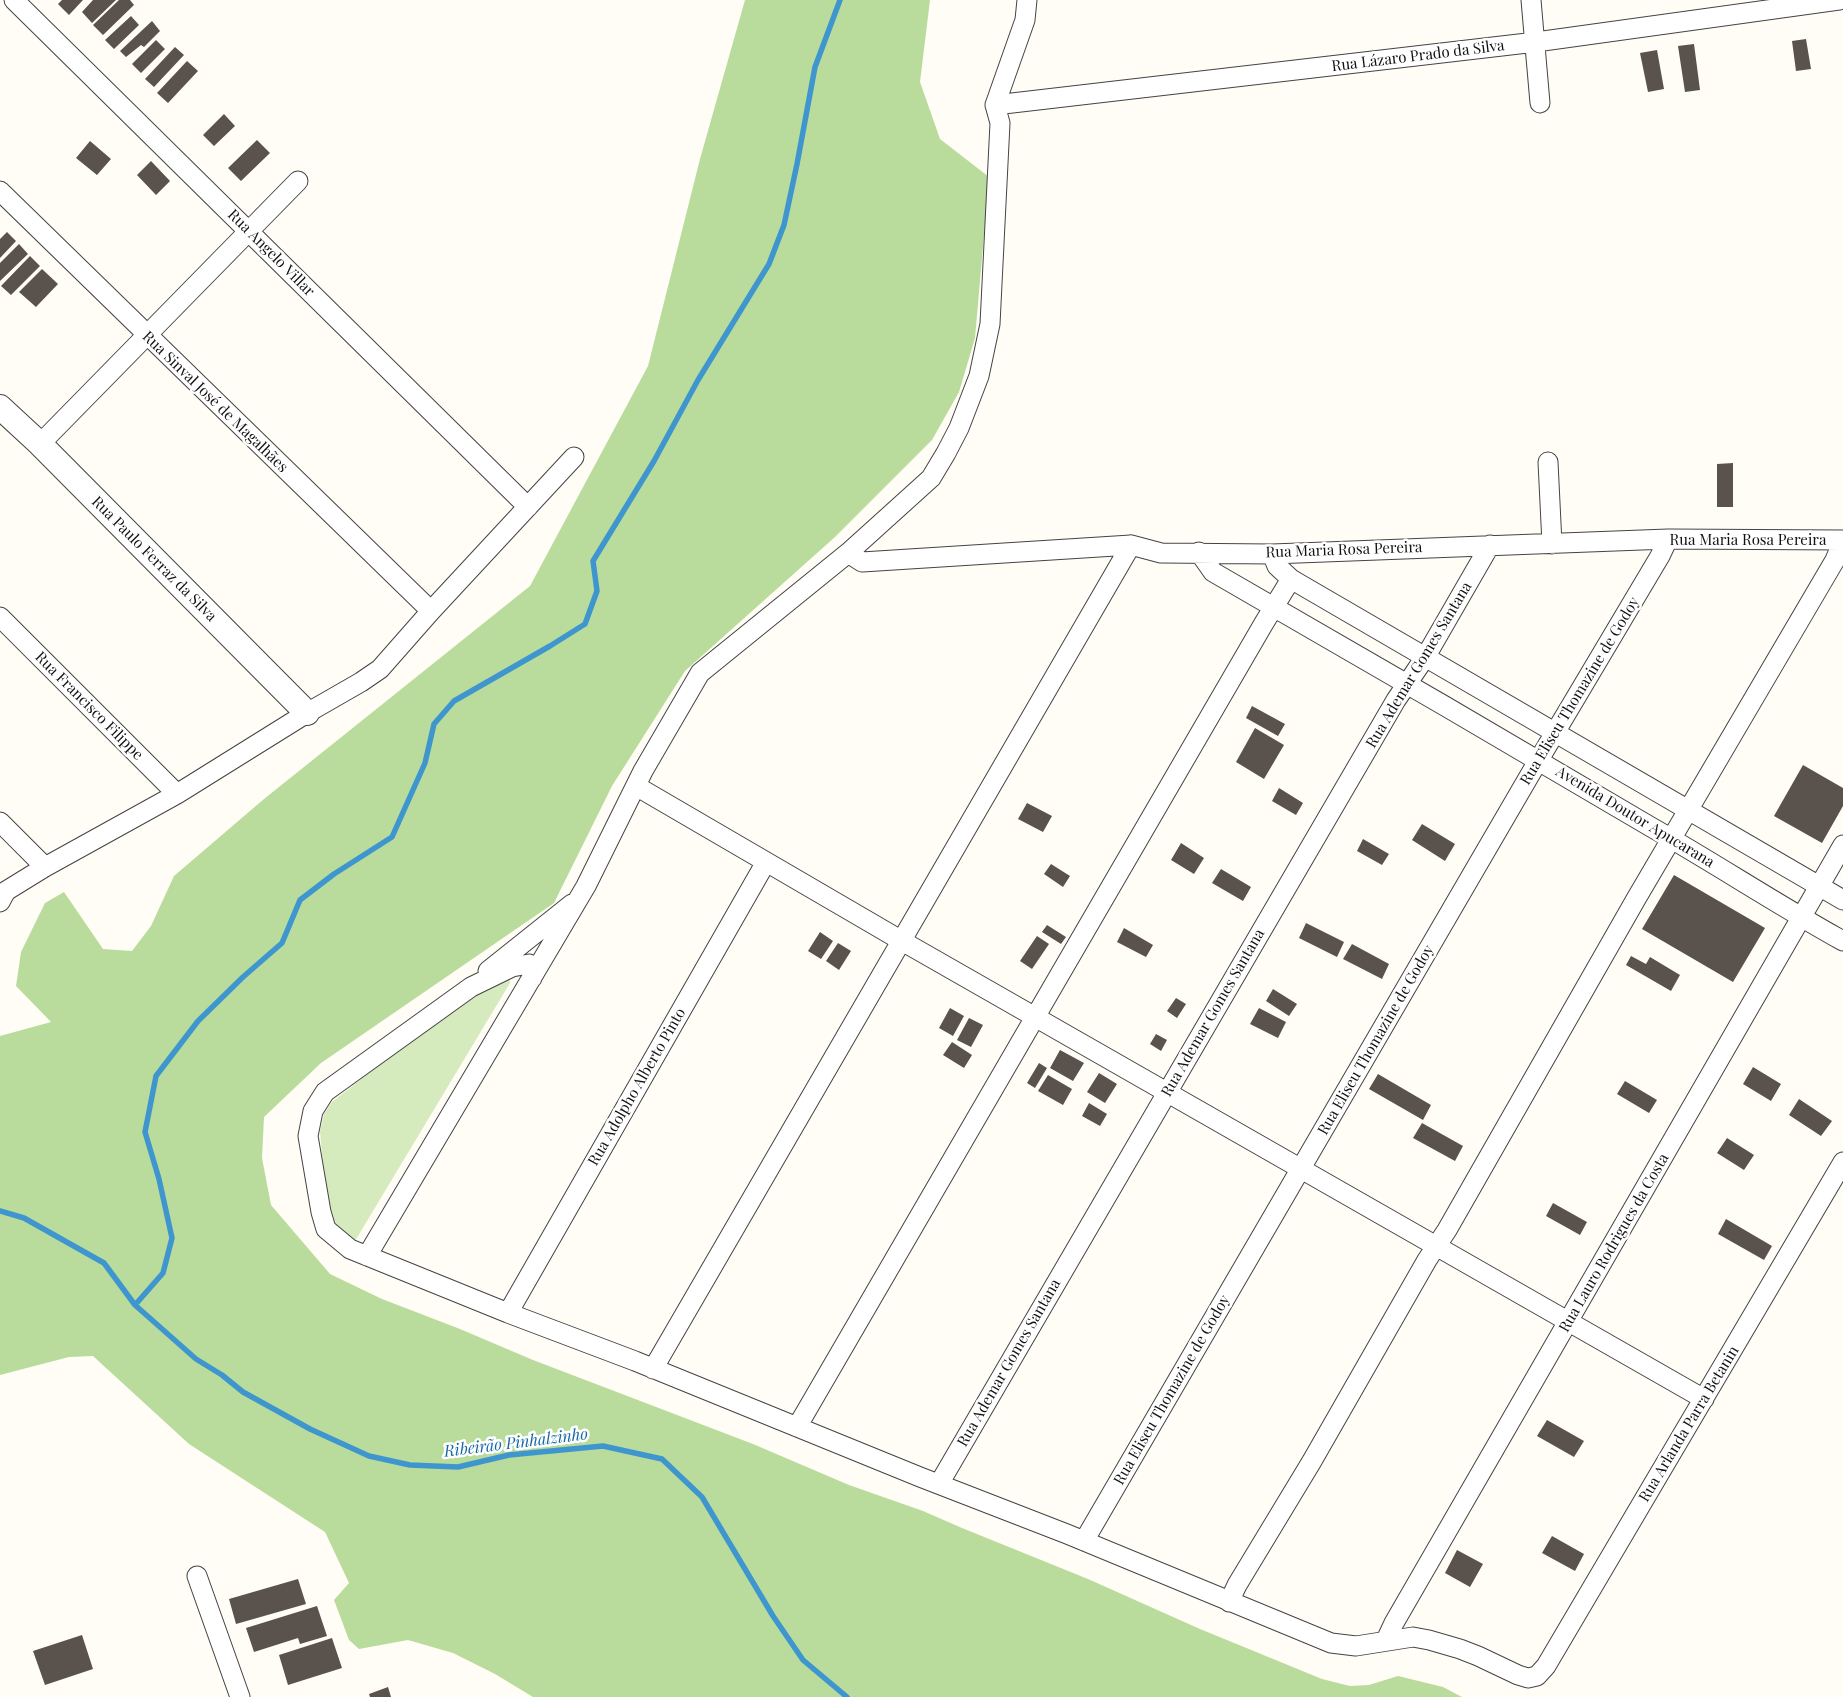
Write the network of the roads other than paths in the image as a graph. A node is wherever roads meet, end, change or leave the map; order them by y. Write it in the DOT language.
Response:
graph roads {
  1 [pos="14,0"];
  2 [pos="1027,0"];
  3 [pos="1531,0"];
  4 [pos="1839,0"];
  5 [pos="1536,42"];
  6 [pos="1540,103"];
  7 [pos="996,105"];
  8 [pos="298,181"];
  9 [pos="0,191"];
  10 [pos="248,231"];
  11 [pos="146,336"];
  12 [pos="0,407"];
  13 [pos="40,444"];
  14 [pos="574,457"];
  15 [pos="1548,462"];
  16 [pos="528,506"];
  17 [pos="1668,539"];
  18 [pos="1843,541"];
  19 [pos="1552,544"];
  20 [pos="1131,545"];
  21 [pos="1490,545"];
  22 [pos="1199,552"];
  23 [pos="848,553"];
  24 [pos="1272,554"];
  25 [pos="1291,579"];
  26 [pos="1274,607"];
  27 [pos="431,611"];
  28 [pos="0,617"];
  29 [pos="1426,656"];
  30 [pos="1406,683"];
  31 [pos="307,713"];
  32 [pos="1555,732"];
  33 [pos="1539,760"];
  34 [pos="636,786"];
  35 [pos="177,794"];
  36 [pos="1688,810"];
  37 [pos="0,822"];
  38 [pos="1672,839"];
  39 [pos="1843,846"];
  40 [pos="766,862"];
  41 [pos="45,867"];
  42 [pos="1819,886"];
  43 [pos="579,899"];
  44 [pos="1843,900"];
  45 [pos="0,902"];
  46 [pos="1802,918"];
  47 [pos="902,941"];
  48 [pos="1843,941"];
  49 [pos="532,978"];
  50 [pos="471,988"];
  51 [pos="1036,1017"];
  52 [pos="1167,1092"];
  53 [pos="1843,1162"];
  54 [pos="1301,1168"];
  55 [pos="1436,1246"];
  56 [pos="367,1256"];
  57 [pos="508,1313"];
  58 [pos="1569,1322"];
  59 [pos="653,1369"];
  60 [pos="1704,1399"];
  61 [pos="797,1427"];
  62 [pos="938,1484"];
  63 [pos="1084,1542"];
  64 [pos="197,1576"];
  65 [pos="1229,1602"];
  66 [pos="1386,1640"];
  67 [pos="240,1697"];
  1 -- 10 [label="street, Rua Angelo Villar"];
  2 -- 7 [label="street"];
  3 -- 5 [label="street"];
  4 -- 5 [label="street, Rua Lázaro Prado da Silva"];
  5 -- 6 [label="street"];
  5 -- 7 [label="street, Rua Lázaro Prado da Silva"];
  7 -- 23 [label="street"];
  8 -- 10 [label="street"];
  9 -- 11 [label="street, Rua Sinval José de Magalhães"];
  10 -- 11 [label="street"];
  10 -- 16 [label="street, Rua Angelo Villar"];
  11 -- 13 [label="street"];
  11 -- 27 [label="street, Rua Sinval José de Magalhães"];
  12 -- 13 [label="street, Rua Paulo Ferraz da Silva"];
  13 -- 31 [label="street, Rua Paulo Ferraz da Silva"];
  14 -- 16 [label="street"];
  15 -- 19 [label="street"];
  16 -- 27 [label="street"];
  17 -- 18 [label="street, Rua Maria Rosa Pereira"];
  17 -- 19 [label="street, Rua Maria Rosa Pereira"];
  17 -- 32 [label="street, Rua Eliseu Thomazine de Godoy"];
  18 -- 36 [label="street"];
  19 -- 21 [label="street, Rua Maria Rosa Pereira"];
  20 -- 22 [label="street, Rua Maria Rosa Pereira"];
  20 -- 23 [label="street, Rua Maria Rosa Pereira"];
  20 -- 47 [label="street"];
  21 -- 24 [label="street, Rua Maria Rosa Pereira"];
  21 -- 29 [label="street, Rua Ademar Gomes Santana"];
  22 -- 24 [label="street, Rua Maria Rosa Pereira"];
  22 -- 26 [label="street, Avenida Doutor Apucarana"];
  23 -- 34 [label="street"];
  24 -- 25 [label="street"];
  25 -- 26 [label="street"];
  25 -- 29 [label="street"];
  26 -- 30 [label="street, Avenida Doutor Apucarana"];
  26 -- 51 [label="street"];
  27 -- 31 [label="street"];
  28 -- 35 [label="street, Rua Francisco Filippe"];
  29 -- 30 [label="street, Rua Ademar Gomes Santana"];
  29 -- 32 [label="street"];
  30 -- 33 [label="street, Avenida Doutor Apucarana"];
  30 -- 52 [label="street, Rua Ademar Gomes Santana"];
  31 -- 35 [label="street"];
  32 -- 33 [label="street, Rua Eliseu Thomazine de Godoy"];
  32 -- 36 [label="street"];
  33 -- 38 [label="street, Avenida Doutor Apucarana"];
  33 -- 54 [label="street, Rua Eliseu Thomazine de Godoy"];
  34 -- 40 [label="street"];
  34 -- 43 [label="street"];
  35 -- 41 [label="street"];
  36 -- 38 [label="street"];
  36 -- 42 [label="street"];
  37 -- 41 [label="street"];
  38 -- 46 [label="street, Avenida Doutor Apucarana"];
  38 -- 55 [label="street"];
  39 -- 42 [label="street, Rua Lauro Rodrigues da Costa"];
  40 -- 47 [label="street"];
  40 -- 57 [label="street, Rua Adolpho Alberto Pinto"];
  41 -- 45 [label="street"];
  42 -- 44 [label="street"];
  42 -- 46 [label="street, Rua Lauro Rodrigues da Costa"];
  43 -- 49 [label="street"];
  43 -- 50 [label="street"];
  46 -- 48 [label="street, Avenida Doutor Apucarana"];
  46 -- 58 [label="street, Rua Lauro Rodrigues da Costa"];
  47 -- 51 [label="street"];
  47 -- 59 [label="street"];
  49 -- 50 [label="street"];
  49 -- 56 [label="street"];
  50 -- 56 [label="street"];
  51 -- 52 [label="street"];
  51 -- 61 [label="street"];
  52 -- 54 [label="street"];
  52 -- 62 [label="street, Rua Ademar Gomes Santana"];
  53 -- 60 [label="street, Rua Arlanda Parra Betanin"];
  54 -- 55 [label="street"];
  54 -- 63 [label="street, Rua Eliseu Thomazine de Godoy"];
  55 -- 58 [label="street"];
  55 -- 65 [label="street"];
  56 -- 57 [label="street"];
  57 -- 59 [label="street"];
  58 -- 60 [label="street"];
  58 -- 66 [label="street, Rua Lauro Rodrigues da Costa"];
  59 -- 61 [label="street"];
  60 -- 66 [label="street, Rua Arlanda Parra Betanin"];
  61 -- 62 [label="street"];
  62 -- 63 [label="street"];
  63 -- 65 [label="street"];
  64 -- 67 [label="street"];
  65 -- 66 [label="street"];
}
